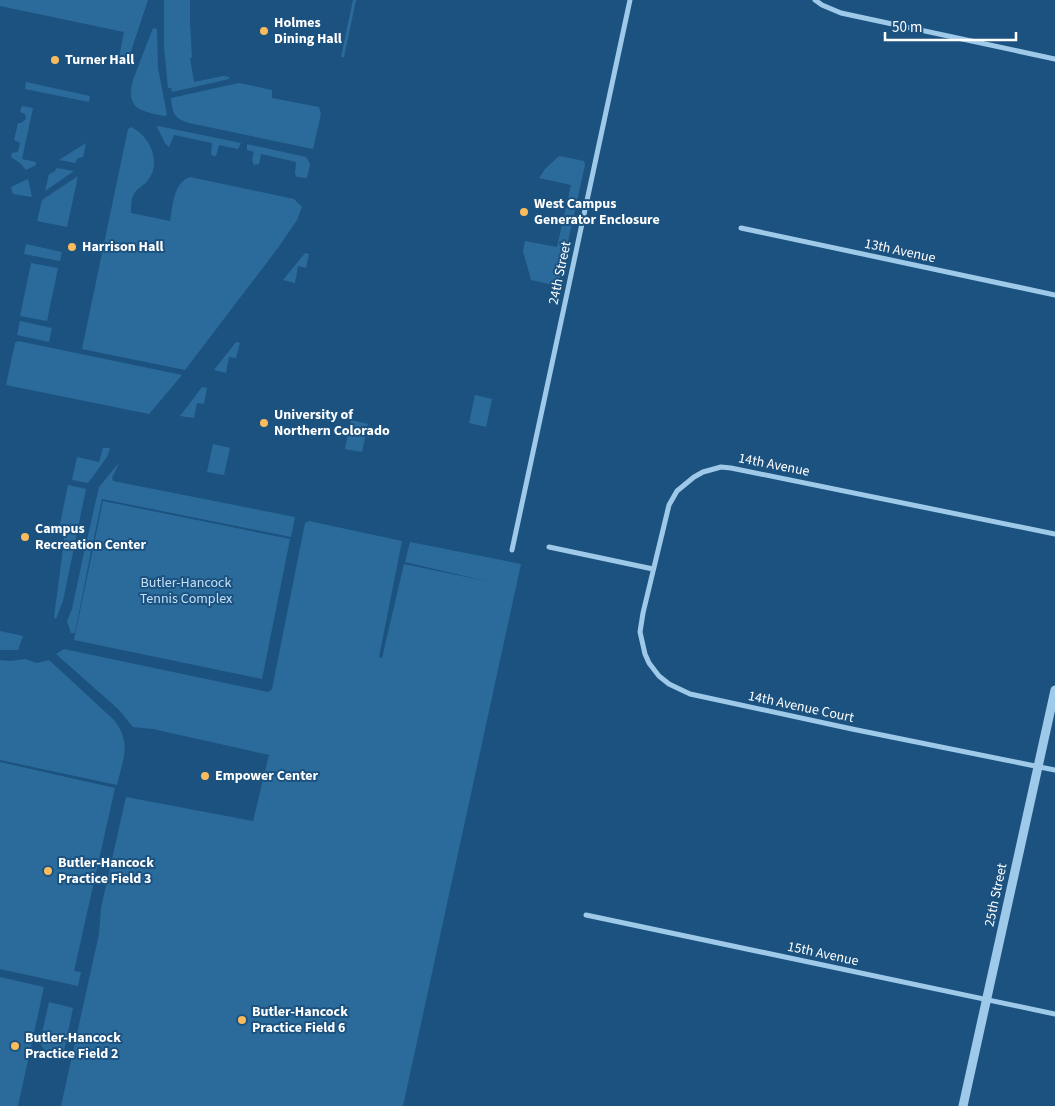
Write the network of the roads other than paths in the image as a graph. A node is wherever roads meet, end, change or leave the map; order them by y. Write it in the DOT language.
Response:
graph roads {
  1 [pos="630,0"];
  2 [pos="815,0"];
  3 [pos="1055,59"];
  4 [pos="741,228"];
  5 [pos="1055,295"];
  6 [pos="1055,534"];
  7 [pos="549,547"];
  8 [pos="512,550"];
  9 [pos="653,568"];
  10 [pos="1055,690"];
  11 [pos="1039,767"];
  12 [pos="1055,770"];
  13 [pos="586,915"];
  14 [pos="987,1000"];
  15 [pos="1055,1014"];
  16 [pos="963,1106"];
  1 -- 8 [label="street, 24th Street"];
  2 -- 3 [label="street"];
  4 -- 5 [label="street, 13th Avenue"];
  6 -- 9 [label="street, 14th Avenue"];
  7 -- 9 [label="street"];
  9 -- 11 [label="street, 14th Avenue Court"];
  10 -- 11 [label="street, 25th Street"];
  11 -- 12 [label="street, 14th Avenue Court"];
  11 -- 14 [label="street, 25th Street"];
  13 -- 14 [label="street, 15th Avenue"];
  14 -- 15 [label="street, 15th Avenue"];
  14 -- 16 [label="street, 25th Street"];
}
